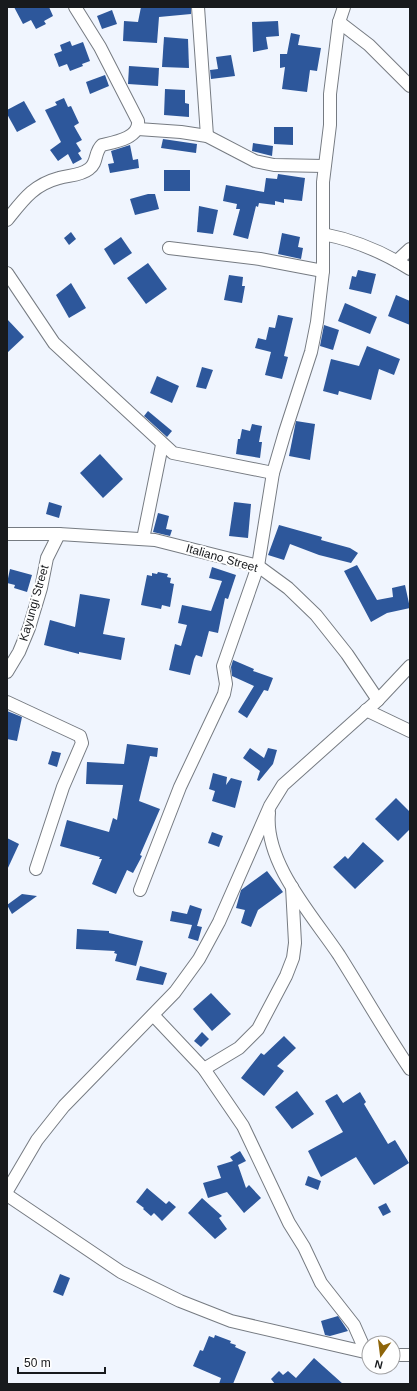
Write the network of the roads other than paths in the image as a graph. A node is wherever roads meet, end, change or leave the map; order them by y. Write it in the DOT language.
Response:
graph roads {
  1 [pos="75,7"];
  2 [pos="198,7"];
  3 [pos="344,7"];
  4 [pos="339,22"];
  5 [pos="410,86"];
  6 [pos="138,128"];
  7 [pos="207,136"];
  8 [pos="324,166"];
  9 [pos="7,220"];
  10 [pos="323,234"];
  11 [pos="169,248"];
  12 [pos="410,249"];
  13 [pos="397,261"];
  14 [pos="410,269"];
  15 [pos="323,271"];
  16 [pos="7,273"];
  17 [pos="162,445"];
  18 [pos="273,473"];
  19 [pos="7,534"];
  20 [pos="59,534"];
  21 [pos="143,539"];
  22 [pos="258,566"];
  23 [pos="410,666"];
  24 [pos="7,672"];
  25 [pos="378,700"];
  26 [pos="7,702"];
  27 [pos="366,710"];
  28 [pos="410,731"];
  29 [pos="270,806"];
  30 [pos="36,869"];
  31 [pos="292,887"];
  32 [pos="140,890"];
  33 [pos="153,1015"];
  34 [pos="204,1069"];
  35 [pos="410,1069"];
  36 [pos="7,1191"];
  37 [pos="7,1195"];
  38 [pos="361,1339"];
  39 [pos="361,1351"];
  1 -- 6 [label="street"];
  2 -- 7 [label="street"];
  3 -- 4 [label="street"];
  4 -- 5 [label="street"];
  4 -- 8 [label="street"];
  6 -- 7 [label="street"];
  6 -- 9 [label="street"];
  7 -- 8 [label="street"];
  8 -- 10 [label="street"];
  10 -- 13 [label="street"];
  10 -- 15 [label="street"];
  11 -- 15 [label="street"];
  12 -- 13 [label="street"];
  13 -- 14 [label="street"];
  15 -- 18 [label="street"];
  16 -- 17 [label="street"];
  17 -- 18 [label="street"];
  17 -- 21 [label="street"];
  18 -- 22 [label="street"];
  19 -- 20 [label="street, Italiano Street"];
  20 -- 21 [label="street, Italiano Street"];
  20 -- 24 [label="street, Kayungi Street"];
  21 -- 22 [label="street, Italiano Street"];
  22 -- 25 [label="street, Italiano Street"];
  22 -- 32 [label="street"];
  23 -- 25 [label="street"];
  25 -- 27 [label="street"];
  26 -- 30 [label="street"];
  27 -- 28 [label="street"];
  27 -- 29 [label="street"];
  29 -- 31 [label="street"];
  29 -- 33 [label="street"];
  31 -- 34 [label="street"];
  31 -- 35 [label="street"];
  33 -- 34 [label="street"];
  33 -- 36 [label="street"];
  34 -- 38 [label="street"];
  37 -- 39 [label="street"];
}
